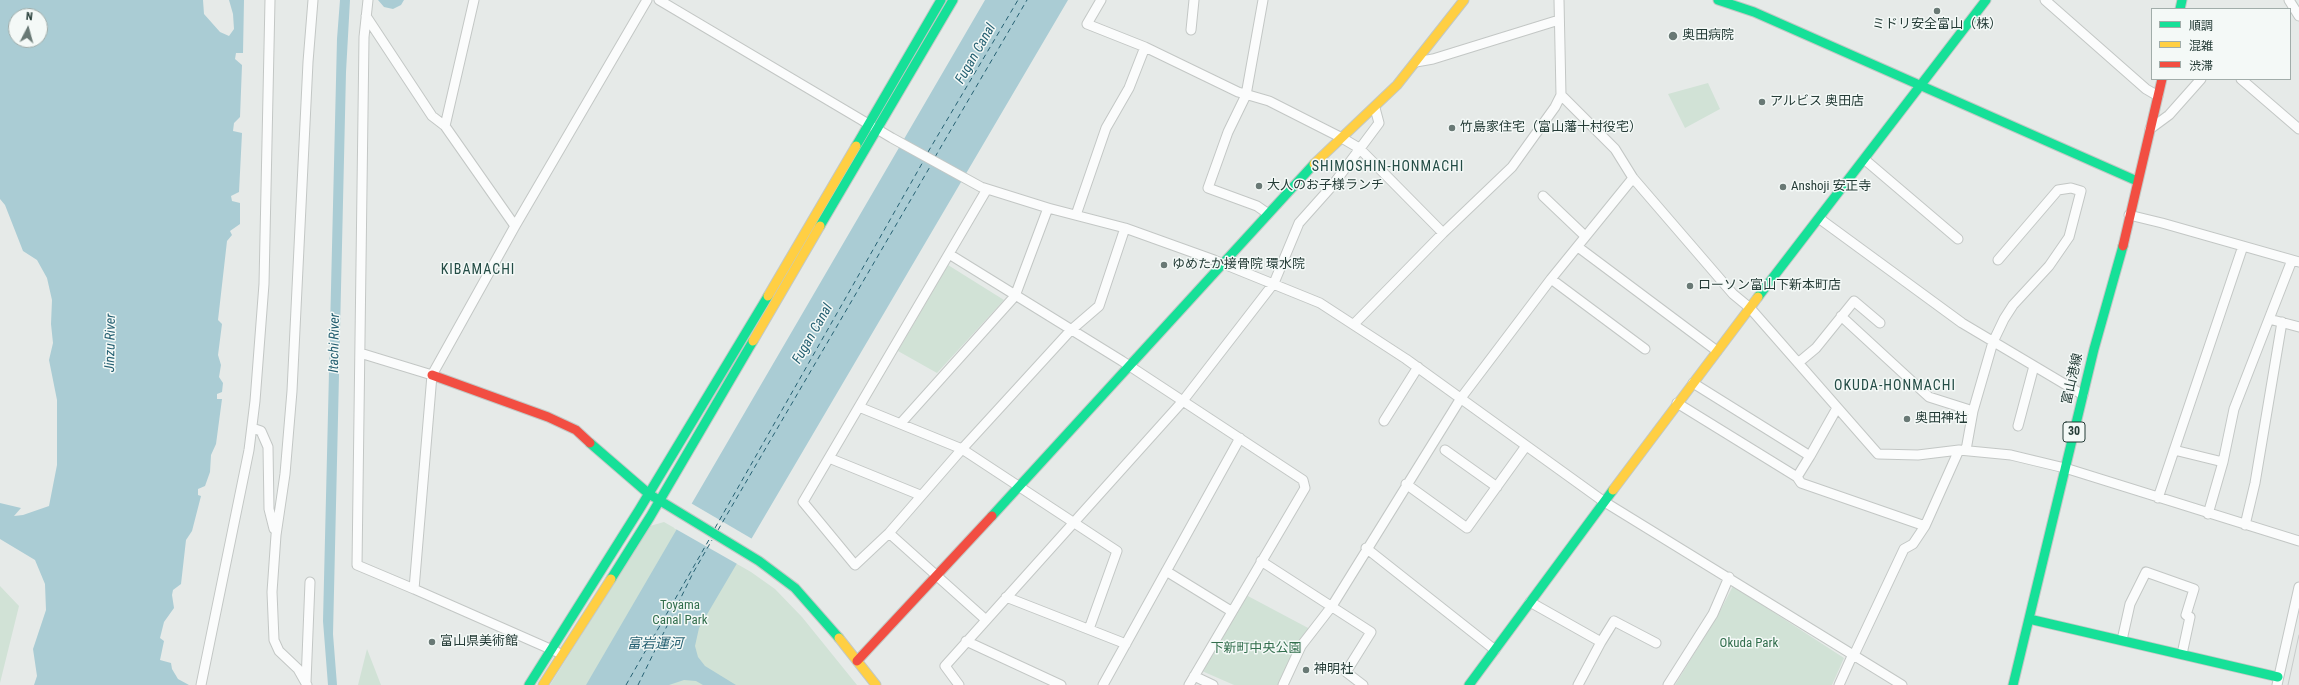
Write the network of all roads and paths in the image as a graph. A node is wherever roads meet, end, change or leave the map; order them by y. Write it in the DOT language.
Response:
graph roads {
  1 [pos="270,0"];
  2 [pos="313,0"];
  3 [pos="368,0"];
  4 [pos="474,0"];
  5 [pos="647,0"];
  6 [pos="659,0"];
  7 [pos="940,0"];
  8 [pos="953,0"];
  9 [pos="1100,0"];
  10 [pos="1194,0"];
  11 [pos="1263,0"];
  12 [pos="1464,0"];
  13 [pos="1559,0"];
  14 [pos="1718,0"];
  15 [pos="1986,0"];
  16 [pos="2045,0"];
  17 [pos="2289,0"];
  18 [pos="366,16"];
  19 [pos="2299,16"];
  20 [pos="1559,20"];
  21 [pos="1191,30"];
  22 [pos="1145,47"];
  23 [pos="1416,62"];
  24 [pos="2162,80"];
  25 [pos="2199,80"];
  26 [pos="2242,80"];
  27 [pos="1921,84"];
  28 [pos="1246,94"];
  29 [pos="1561,95"];
  30 [pos="2158,96"];
  31 [pos="1375,108"];
  32 [pos="868,124"];
  33 [pos="445,126"];
  34 [pos="2150,129"];
  35 [pos="2299,129"];
  36 [pos="877,130"];
  37 [pos="1342,138"];
  38 [pos="1359,148"];
  39 [pos="1864,159"];
  40 [pos="1634,178"];
  41 [pos="2137,181"];
  42 [pos="987,189"];
  43 [pos="1543,196"];
  44 [pos="1048,208"];
  45 [pos="1267,213"];
  46 [pos="1076,215"];
  47 [pos="2129,215"];
  48 [pos="1820,219"];
  49 [pos="515,226"];
  50 [pos="1124,228"];
  51 [pos="1443,233"];
  52 [pos="1585,236"];
  53 [pos="1958,239"];
  54 [pos="2244,246"];
  55 [pos="1578,247"];
  56 [pos="949,254"];
  57 [pos="1998,260"];
  58 [pos="2295,261"];
  59 [pos="1222,263"];
  60 [pos="1551,280"];
  61 [pos="1274,283"];
  62 [pos="1015,296"];
  63 [pos="1750,308"];
  64 [pos="1842,316"];
  65 [pos="2269,319"];
  66 [pos="2282,322"];
  67 [pos="1880,323"];
  68 [pos="1354,324"];
  69 [pos="2299,327"];
  70 [pos="1070,331"];
  71 [pos="1994,342"];
  72 [pos="1645,349"];
  73 [pos="1717,351"];
  74 [pos="360,353"];
  75 [pos="1798,363"];
  76 [pos="1128,366"];
  77 [pos="2034,366"];
  78 [pos="1418,367"];
  79 [pos="432,375"];
  80 [pos="1693,383"];
  81 [pos="2083,395"];
  82 [pos="1461,398"];
  83 [pos="1182,402"];
  84 [pos="1677,403"];
  85 [pos="859,407"];
  86 [pos="1837,408"];
  87 [pos="1973,411"];
  88 [pos="1384,420"];
  89 [pos="901,423"];
  90 [pos="2018,426"];
  91 [pos="252,428"];
  92 [pos="1240,438"];
  93 [pos="1526,446"];
  94 [pos="962,449"];
  95 [pos="1445,450"];
  96 [pos="1963,450"];
  97 [pos="2174,450"];
  98 [pos="1810,456"];
  99 [pos="829,458"];
  100 [pos="2223,462"];
  101 [pos="2065,468"];
  102 [pos="1797,477"];
  103 [pos="1406,484"];
  104 [pos="1020,486"];
  105 [pos="1497,487"];
  106 [pos="649,494"];
  107 [pos="920,495"];
  108 [pos="2158,498"];
  109 [pos="658,501"];
  110 [pos="1603,501"];
  111 [pos="2208,514"];
  112 [pos="1074,521"];
  113 [pos="2245,525"];
  114 [pos="1925,526"];
  115 [pos="889,533"];
  116 [pos="276,535"];
  117 [pos="2299,541"];
  118 [pos="1366,548"];
  119 [pos="1261,561"];
  120 [pos="1166,571"];
  121 [pos="937,576"];
  122 [pos="1729,577"];
  123 [pos="310,582"];
  124 [pos="2299,587"];
  125 [pos="414,589"];
  126 [pos="1006,597"];
  127 [pos="1530,602"];
  128 [pos="1332,606"];
  129 [pos="1231,611"];
  130 [pos="985,619"];
  131 [pos="2029,619"];
  132 [pos="1089,629"];
  133 [pos="2122,640"];
  134 [pos="966,642"];
  135 [pos="1601,642"];
  136 [pos="1656,643"];
  137 [pos="1126,644"];
  138 [pos="552,649"];
  139 [pos="1495,650"];
  140 [pos="2182,654"];
  141 [pos="561,655"];
  142 [pos="1853,655"];
  143 [pos="857,661"];
  144 [pos="1194,676"];
  145 [pos="2278,681"];
  146 [pos="307,683"];
  147 [pos="201,685"];
  148 [pos="528,685"];
  149 [pos="543,685"];
  150 [pos="876,685"];
  151 [pos="959,685"];
  152 [pos="1061,685"];
  153 [pos="1103,685"];
  154 [pos="1189,685"];
  155 [pos="1213,685"];
  156 [pos="1283,685"];
  157 [pos="1363,685"];
  158 [pos="1469,685"];
  159 [pos="1578,685"];
  160 [pos="1668,685"];
  161 [pos="1839,685"];
  162 [pos="1902,685"];
  163 [pos="2013,685"];
  1 -- 91 [label="street"];
  2 -- 116 [label="street"];
  3 -- 18 [label="street"];
  4 -- 33 [label="street"];
  5 -- 49 [label="street"];
  6 -- 32 [label="street"];
  7 -- 32 [label="street"];
  8 -- 36 [label="street"];
  9 -- 22 [label="street"];
  10 -- 21 [label="street"];
  11 -- 28 [label="street"];
  12 -- 23 [label="street"];
  13 -- 20 [label="street"];
  14 -- 27 [label="street"];
  15 -- 27 [label="street"];
  16 -- 30 [label="street"];
  17 -- 19 [label="street"];
  18 -- 33 [label="street"];
  18 -- 74 [label="street"];
  20 -- 23 [label="street"];
  20 -- 29 [label="street"];
  22 -- 28 [label="street"];
  22 -- 46 [label="street"];
  23 -- 31 [label="street"];
  24 -- 30 [label="street, 富山港線 / 30"];
  25 -- 34 [label="street"];
  26 -- 35 [label="street"];
  27 -- 39 [label="street"];
  27 -- 41 [label="street"];
  28 -- 37 [label="street"];
  28 -- 45 [label="street"];
  29 -- 40 [label="street"];
  29 -- 51 [label="street"];
  30 -- 34 [label="street, 富山港線 / 30"];
  31 -- 37 [label="street"];
  31 -- 38 [label="street"];
  32 -- 36 [label="street"];
  32 -- 106 [label="street"];
  33 -- 49 [label="street"];
  34 -- 41 [label="street, 富山港線 / 30"];
  36 -- 42 [label="street"];
  36 -- 109 [label="street"];
  37 -- 38 [label="street"];
  37 -- 45 [label="street"];
  38 -- 51 [label="street"];
  38 -- 61 [label="street"];
  39 -- 48 [label="street"];
  39 -- 53 [label="street"];
  40 -- 52 [label="street"];
  40 -- 63 [label="street"];
  41 -- 47 [label="street, 富山港線 / 30"];
  42 -- 44 [label="street"];
  42 -- 56 [label="street"];
  43 -- 52 [label="street"];
  44 -- 46 [label="street"];
  44 -- 62 [label="street"];
  45 -- 59 [label="street"];
  46 -- 50 [label="street"];
  47 -- 54 [label="street"];
  47 -- 81 [label="street, 富山港線 / 30"];
  48 -- 63 [label="street"];
  48 -- 71 [label="street"];
  49 -- 79 [label="street"];
  50 -- 59 [label="street"];
  50 -- 70 [label="street"];
  51 -- 68 [label="street"];
  52 -- 55 [label="street"];
  54 -- 58 [label="street"];
  54 -- 97 [label="street"];
  55 -- 60 [label="street"];
  55 -- 73 [label="street"];
  56 -- 62 [label="street"];
  56 -- 85 [label="street"];
  57 -- 71 [label="street"];
  58 -- 65 [label="street"];
  59 -- 61 [label="street"];
  59 -- 76 [label="street"];
  60 -- 72 [label="street"];
  60 -- 82 [label="street"];
  61 -- 68 [label="street"];
  61 -- 83 [label="street"];
  62 -- 70 [label="street"];
  62 -- 89 [label="street"];
  63 -- 73 [label="street"];
  63 -- 75 [label="street"];
  64 -- 67 [label="street"];
  64 -- 75 [label="street"];
  64 -- 87 [label="street"];
  65 -- 66 [label="street"];
  65 -- 100 [label="street"];
  66 -- 69 [label="street"];
  66 -- 113 [label="street"];
  68 -- 78 [label="street"];
  70 -- 76 [label="street"];
  70 -- 94 [label="street"];
  71 -- 77 [label="street"];
  71 -- 87 [label="street"];
  73 -- 80 [label="street"];
  74 -- 79 [label="street"];
  74 -- 125 [label="street"];
  75 -- 86 [label="street"];
  76 -- 83 [label="street"];
  76 -- 104 [label="street"];
  77 -- 81 [label="street"];
  77 -- 90 [label="street"];
  78 -- 82 [label="street"];
  78 -- 88 [label="street"];
  79 -- 106 [label="street"];
  79 -- 125 [label="street"];
  80 -- 84 [label="street"];
  80 -- 98 [label="street"];
  81 -- 101 [label="street, 富山港線 / 30"];
  82 -- 93 [label="street"];
  82 -- 103 [label="street"];
  83 -- 92 [label="street"];
  83 -- 112 [label="street"];
  84 -- 102 [label="street"];
  84 -- 110 [label="street"];
  85 -- 89 [label="street"];
  85 -- 99 [label="street"];
  86 -- 96 [label="street"];
  86 -- 98 [label="street"];
  87 -- 96 [label="street"];
  89 -- 94 [label="street"];
  91 -- 116 [label="street"];
  91 -- 147 [label="street"];
  92 -- 119 [label="street"];
  92 -- 120 [label="street"];
  93 -- 105 [label="street"];
  93 -- 110 [label="street"];
  94 -- 104 [label="street"];
  94 -- 107 [label="street"];
  95 -- 105 [label="street"];
  96 -- 101 [label="street"];
  96 -- 114 [label="street"];
  97 -- 100 [label="street"];
  97 -- 108 [label="street"];
  98 -- 102 [label="street"];
  99 -- 107 [label="street"];
  99 -- 115 [label="street"];
  100 -- 111 [label="street"];
  101 -- 108 [label="street"];
  101 -- 131 [label="street, 富山港線 / 30"];
  102 -- 114 [label="street"];
  103 -- 105 [label="street"];
  103 -- 118 [label="street"];
  104 -- 112 [label="street"];
  104 -- 121 [label="street"];
  106 -- 109 [label="street"];
  106 -- 138 [label="street"];
  107 -- 115 [label="street"];
  108 -- 111 [label="street"];
  109 -- 141 [label="street"];
  109 -- 143 [label="street"];
  110 -- 122 [label="street"];
  110 -- 127 [label="street"];
  111 -- 113 [label="street"];
  112 -- 126 [label="street"];
  112 -- 132 [label="street"];
  113 -- 117 [label="street"];
  114 -- 142 [label="street"];
  115 -- 121 [label="street"];
  116 -- 146 [label="street"];
  118 -- 128 [label="street"];
  118 -- 139 [label="street"];
  119 -- 128 [label="street"];
  119 -- 129 [label="street"];
  120 -- 129 [label="street"];
  120 -- 137 [label="street"];
  121 -- 130 [label="street"];
  121 -- 143 [label="street"];
  122 -- 142 [label="street"];
  122 -- 160 [label="street"];
  123 -- 146 [label="street"];
  124 -- 145 [label="street"];
  125 -- 138 [label="street"];
  126 -- 130 [label="street"];
  126 -- 132 [label="street"];
  127 -- 135 [label="street"];
  127 -- 139 [label="street"];
  128 -- 156 [label="street"];
  128 -- 157 [label="street"];
  129 -- 144 [label="street"];
  130 -- 134 [label="street"];
  131 -- 133 [label="street"];
  131 -- 163 [label="street, 富山港線 / 30"];
  132 -- 137 [label="street"];
  133 -- 140 [label="street"];
  133 -- 140 [label="street"];
  134 -- 151 [label="street"];
  134 -- 152 [label="street"];
  135 -- 136 [label="street"];
  135 -- 159 [label="street"];
  137 -- 153 [label="street"];
  138 -- 141 [label="street"];
  138 -- 148 [label="street"];
  139 -- 158 [label="street"];
  140 -- 145 [label="street"];
  141 -- 149 [label="street"];
  142 -- 161 [label="street"];
  142 -- 162 [label="street"];
  143 -- 150 [label="street"];
  144 -- 154 [label="street"];
  144 -- 155 [label="street"];
}
